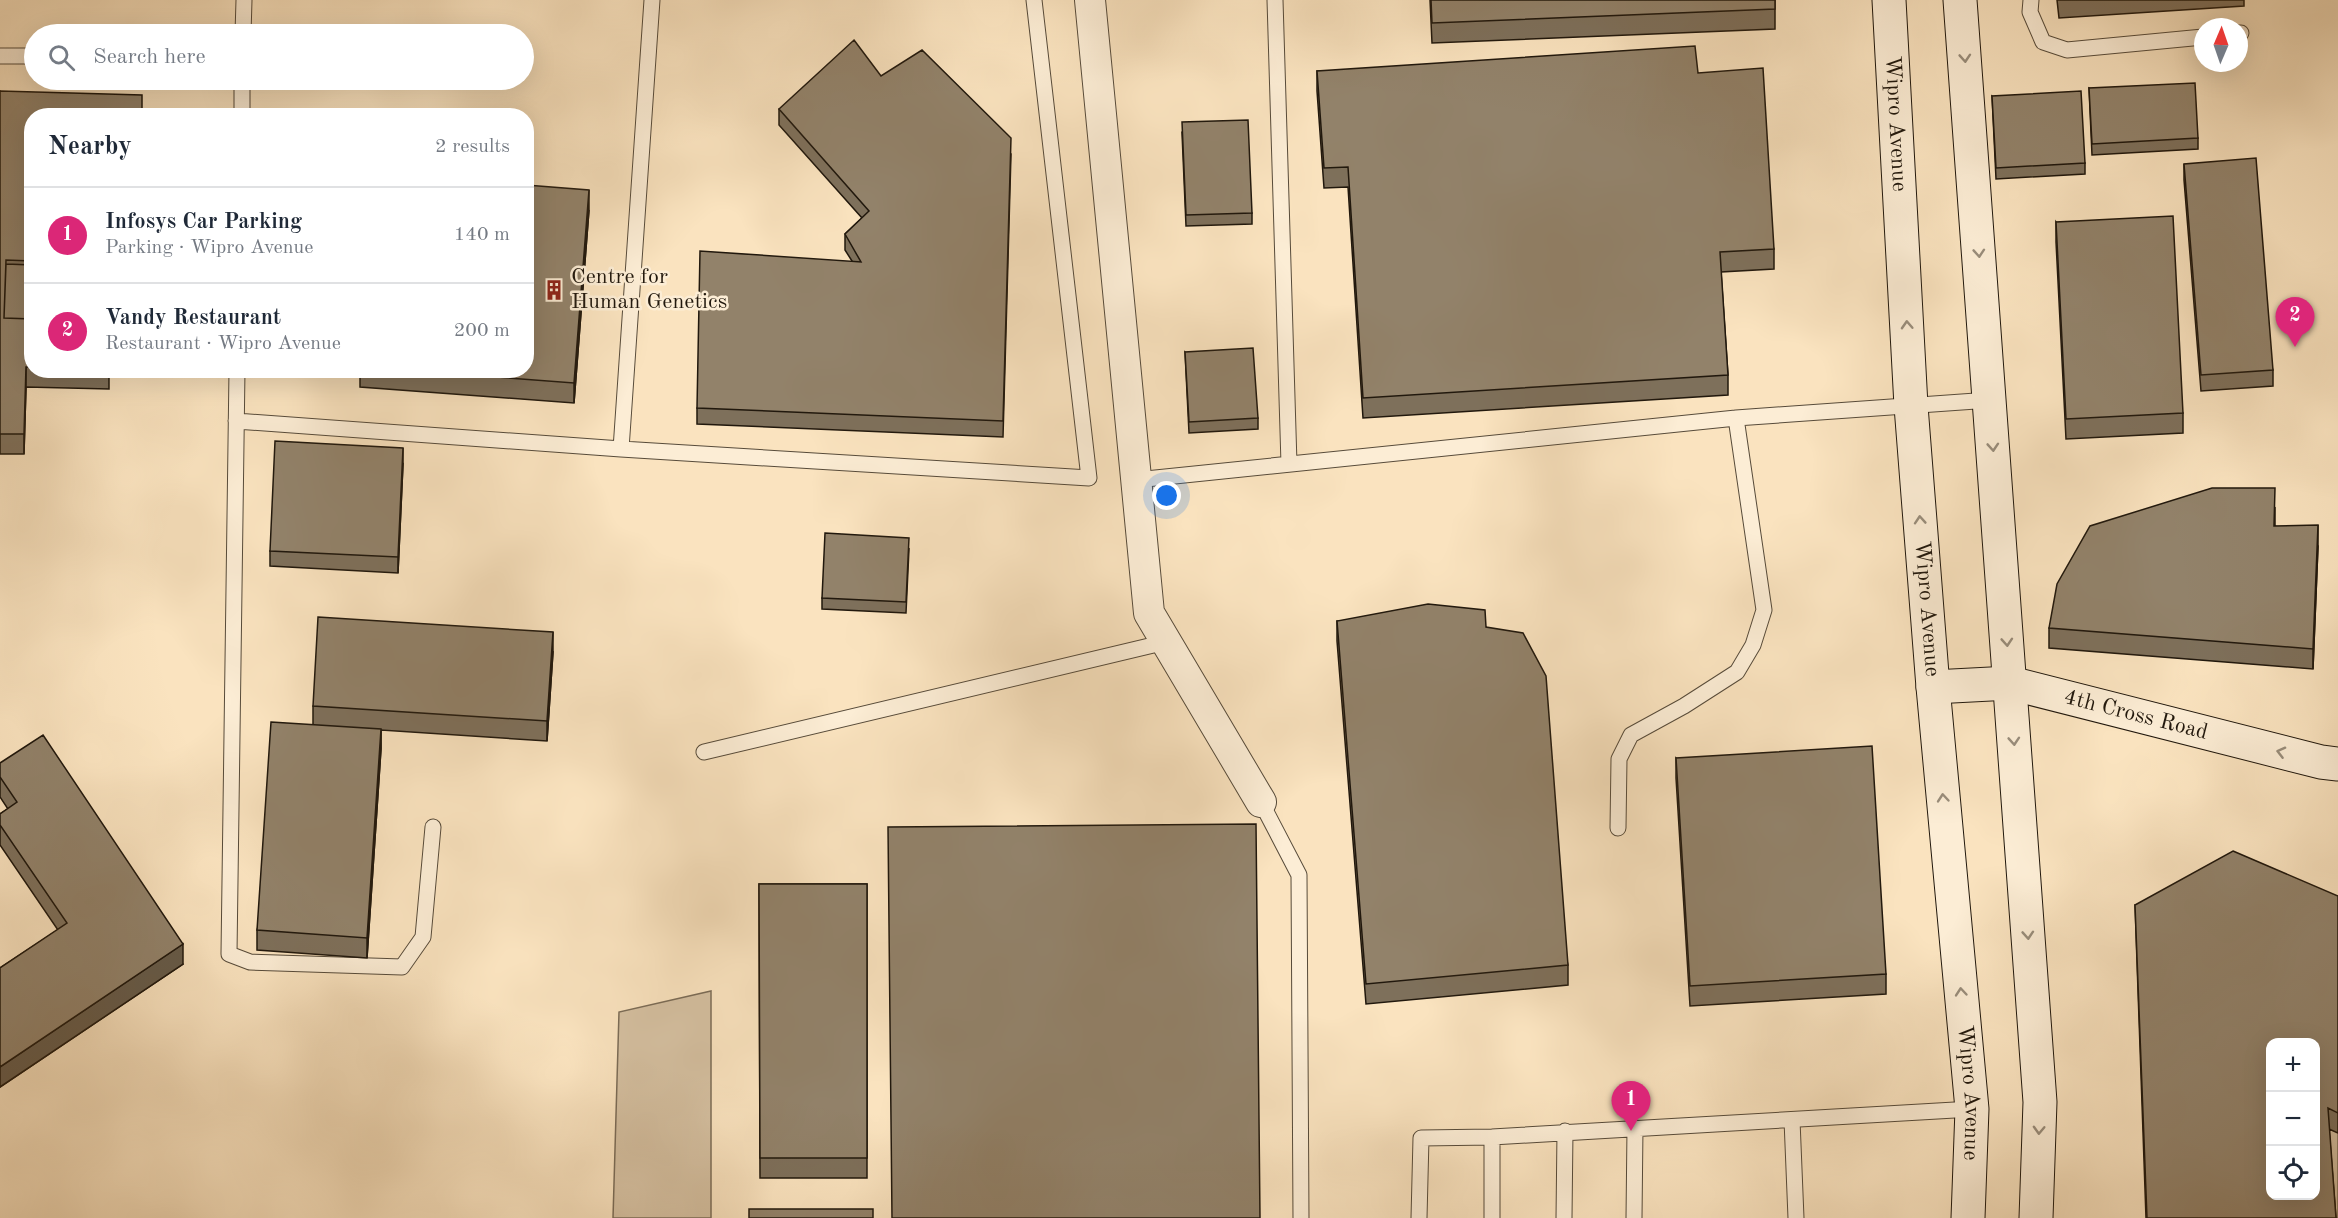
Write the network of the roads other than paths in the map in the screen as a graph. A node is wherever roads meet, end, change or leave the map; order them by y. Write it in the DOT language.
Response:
graph roads {
  1 [pos="244,0"];
  2 [pos="652,0"];
  3 [pos="1034,0"];
  4 [pos="1090,0"];
  5 [pos="1275,0"];
  6 [pos="1890,0"];
  7 [pos="1960,0"];
  8 [pos="2031,0"];
  9 [pos="243,24"];
  10 [pos="2194,38"];
  11 [pos="0,56"];
  12 [pos="24,56"];
  13 [pos="242,90"];
  14 [pos="242,108"];
  15 [pos="237,378"];
  16 [pos="1990,400"];
  17 [pos="1911,406"];
  18 [pos="1736,418"];
  19 [pos="236,421"];
  20 [pos="621,449"];
  21 [pos="1289,464"];
  22 [pos="1136,480"];
  23 [pos="1166,642"];
  24 [pos="2010,682"];
  25 [pos="1933,687"];
  26 [pos="704,752"];
  27 [pos="2338,764"];
  28 [pos="1261,802"];
  29 [pos="433,827"];
  30 [pos="1618,828"];
  31 [pos="1972,1109"];
  32 [pos="1792,1120"];
  33 [pos="1635,1128"];
  34 [pos="1565,1131"];
  35 [pos="1492,1137"];
  36 [pos="1301,1218"];
  37 [pos="1419,1218"];
  38 [pos="1492,1218"];
  39 [pos="1564,1218"];
  40 [pos="1634,1218"];
  41 [pos="1796,1218"];
  42 [pos="1968,1218"];
  43 [pos="2036,1218"];
  1 -- 9 [label="lane"];
  2 -- 20 [label="lane"];
  3 -- 20 [label="lane"];
  4 -- 22 [label="street"];
  5 -- 21 [label="lane"];
  17 -- 6 [label="main road, Wipro Avenue, one-way"];
  7 -- 16 [label="main road, one-way"];
  8 -- 10 [label="lane"];
  11 -- 12 [label="lane"];
  13 -- 14 [label="lane"];
  15 -- 19 [label="lane"];
  16 -- 17 [label="lane"];
  16 -- 24 [label="main road, one-way"];
  17 -- 18 [label="lane"];
  25 -- 17 [label="main road, Wipro Avenue, one-way"];
  18 -- 21 [label="lane"];
  18 -- 30 [label="lane"];
  19 -- 20 [label="lane"];
  19 -- 29 [label="lane"];
  21 -- 22 [label="lane"];
  22 -- 23 [label="street"];
  23 -- 26 [label="lane"];
  23 -- 28 [label="street"];
  24 -- 25 [label="main road, 4th Cross Road"];
  27 -- 24 [label="main road, 4th Cross Road, one-way"];
  24 -- 43 [label="main road, one-way"];
  31 -- 25 [label="main road, Wipro Avenue, one-way"];
  28 -- 36 [label="lane"];
  31 -- 32 [label="lane"];
  31 -- 42 [label="main road, Wipro Avenue"];
  32 -- 33 [label="lane"];
  32 -- 41 [label="lane"];
  33 -- 34 [label="lane"];
  33 -- 40 [label="lane"];
  34 -- 35 [label="lane"];
  34 -- 39 [label="lane"];
  35 -- 37 [label="lane"];
  35 -- 38 [label="lane"];
}
